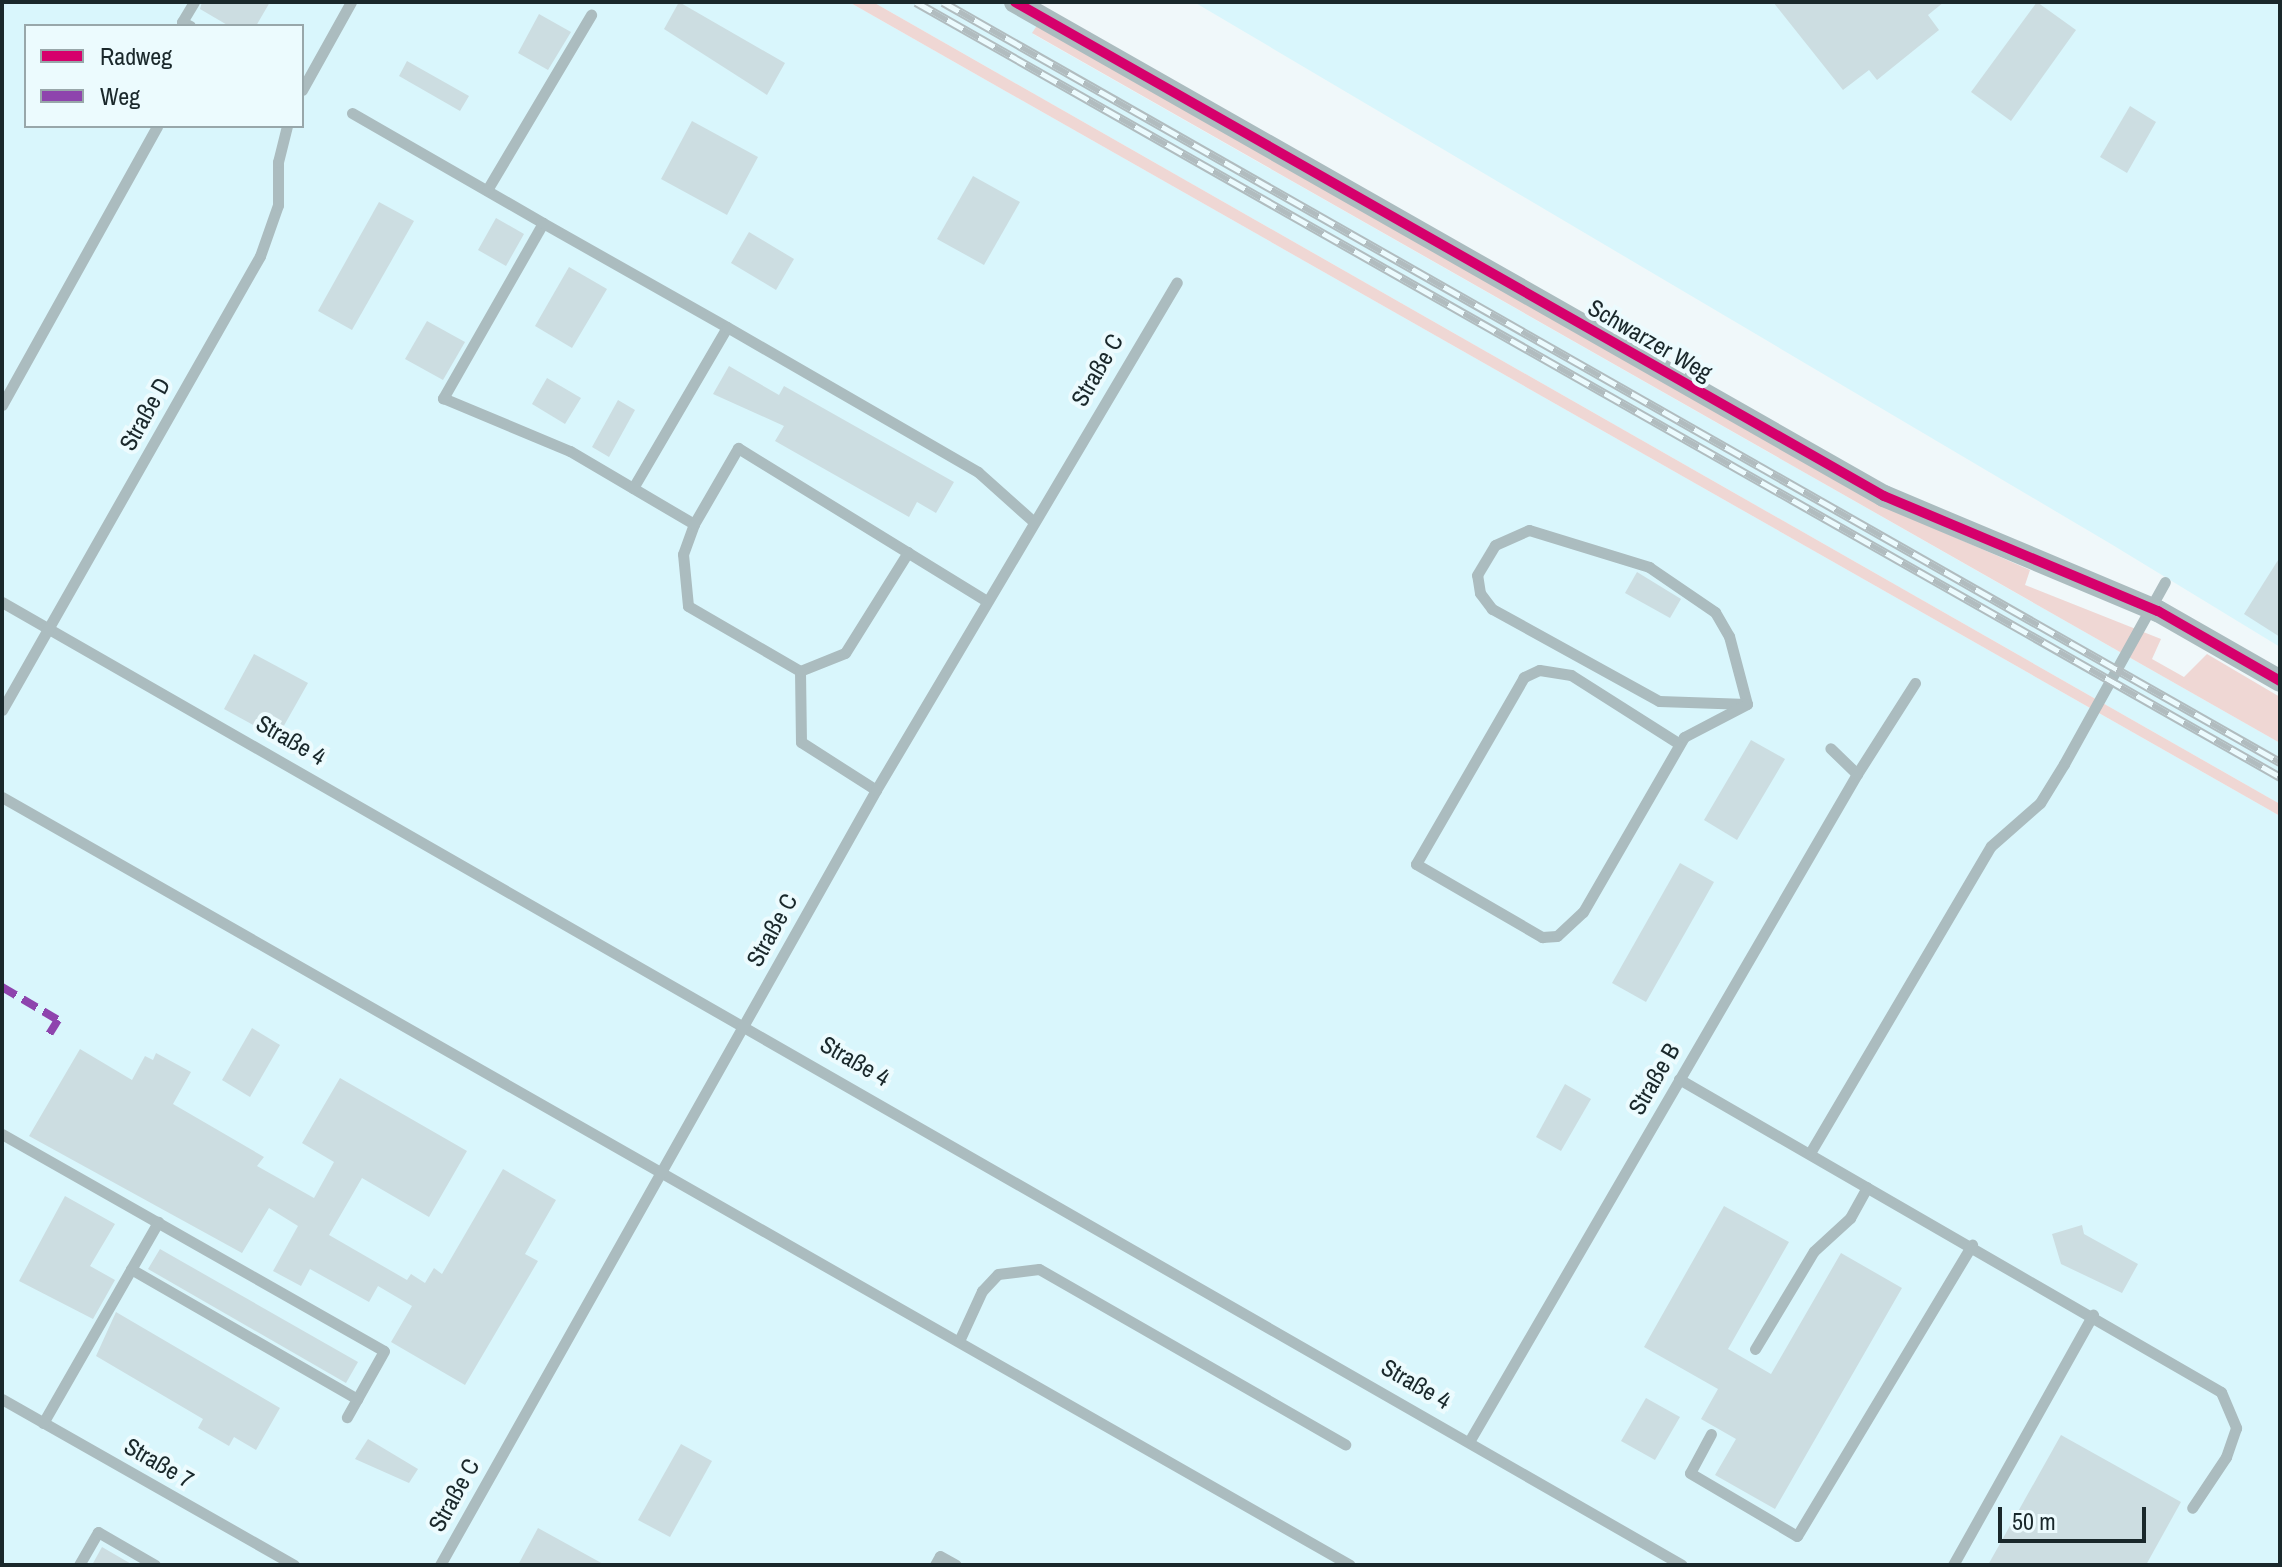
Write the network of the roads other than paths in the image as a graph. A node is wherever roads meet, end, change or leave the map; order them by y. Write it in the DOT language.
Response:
graph roads {
  1 [pos="194,2"];
  2 [pos="351,2"];
  3 [pos="1015,2"];
  4 [pos="591,15"];
  5 [pos="186,24"];
  6 [pos="304,86"];
  7 [pos="352,113"];
  8 [pos="156,128"];
  9 [pos="286,128"];
  10 [pos="487,190"];
  11 [pos="543,223"];
  12 [pos="1177,282"];
  13 [pos="727,327"];
  14 [pos="2,405"];
  15 [pos="633,488"];
  16 [pos="1034,522"];
  17 [pos="694,524"];
  18 [pos="908,552"];
  19 [pos="2165,582"];
  20 [pos="987,601"];
  21 [pos="2,602"];
  22 [pos="49,628"];
  23 [pos="800,671"];
  24 [pos="2280,681"];
  25 [pos="1915,683"];
  26 [pos="1747,704"];
  27 [pos="2,710"];
  28 [pos="1678,743"];
  29 [pos="1830,748"];
  30 [pos="1857,774"];
  31 [pos="876,790"];
  32 [pos="2,797"];
  33 [pos="745,1023"];
  34 [pos="1679,1079"];
  35 [pos="2,1134"];
  36 [pos="1810,1153"];
  37 [pos="661,1174"];
  38 [pos="1867,1187"];
  39 [pos="158,1222"];
  40 [pos="1972,1245"];
  41 [pos="131,1269"];
  42 [pos="2093,1314"];
  43 [pos="959,1341"];
  44 [pos="1755,1349"];
  45 [pos="2,1399"];
  46 [pos="357,1399"];
  47 [pos="347,1417"];
  48 [pos="43,1423"];
  49 [pos="1711,1434"];
  50 [pos="1470,1440"];
  51 [pos="1345,1444"];
  52 [pos="2192,1508"];
  53 [pos="1348,1564"];
  54 [pos="79,1565"];
  55 [pos="155,1565"];
  56 [pos="294,1565"];
  57 [pos="440,1565"];
  58 [pos="935,1565"];
  59 [pos="956,1565"];
  60 [pos="1682,1565"];
  61 [pos="1953,1565"];
  1 -- 5 [label="lane"];
  2 -- 6 [label="lane"];
  3 -- 24 [label="street, Schwarzer Weg"];
  4 -- 10 [label="lane"];
  7 -- 10 [label="lane"];
  8 -- 14 [label="lane"];
  9 -- 22 [label="lane, Straße D"];
  10 -- 11 [label="lane"];
  11 -- 13 [label="lane"];
  11 -- 15 [label="lane"];
  12 -- 16 [label="lane, Straße C"];
  13 -- 15 [label="lane"];
  13 -- 16 [label="lane"];
  15 -- 17 [label="lane"];
  16 -- 20 [label="lane, Straße C"];
  17 -- 18 [label="lane"];
  17 -- 23 [label="lane"];
  18 -- 20 [label="lane"];
  18 -- 23 [label="lane"];
  19 -- 36 [label="lane"];
  20 -- 31 [label="lane, Straße C"];
  21 -- 22 [label="lane, Straße 4"];
  22 -- 27 [label="lane, Straße D"];
  22 -- 33 [label="lane, Straße 4"];
  23 -- 31 [label="lane"];
  25 -- 30 [label="lane, Straße B"];
  26 -- 26 [label="lane"];
  26 -- 28 [label="lane"];
  28 -- 28 [label="lane"];
  29 -- 30 [label="lane"];
  30 -- 34 [label="lane, Straße B"];
  31 -- 33 [label="lane, Straße C"];
  32 -- 37 [label="lane"];
  33 -- 37 [label="lane, Straße C"];
  33 -- 50 [label="lane, Straße 4"];
  34 -- 36 [label="lane"];
  34 -- 50 [label="lane, Straße B"];
  35 -- 39 [label="lane"];
  36 -- 38 [label="lane"];
  37 -- 43 [label="lane"];
  37 -- 57 [label="lane, Straße C"];
  38 -- 40 [label="lane"];
  38 -- 44 [label="lane"];
  39 -- 41 [label="lane"];
  39 -- 46 [label="lane"];
  40 -- 42 [label="lane"];
  40 -- 49 [label="lane"];
  41 -- 46 [label="lane"];
  41 -- 48 [label="lane"];
  42 -- 52 [label="lane"];
  42 -- 61 [label="lane"];
  43 -- 51 [label="lane"];
  43 -- 53 [label="lane"];
  45 -- 48 [label="lane, Straße 7"];
  46 -- 47 [label="lane"];
  48 -- 56 [label="lane, Straße 7"];
  50 -- 60 [label="lane, Straße 4"];
  54 -- 55 [label="lane"];
  58 -- 59 [label="lane"];
}
